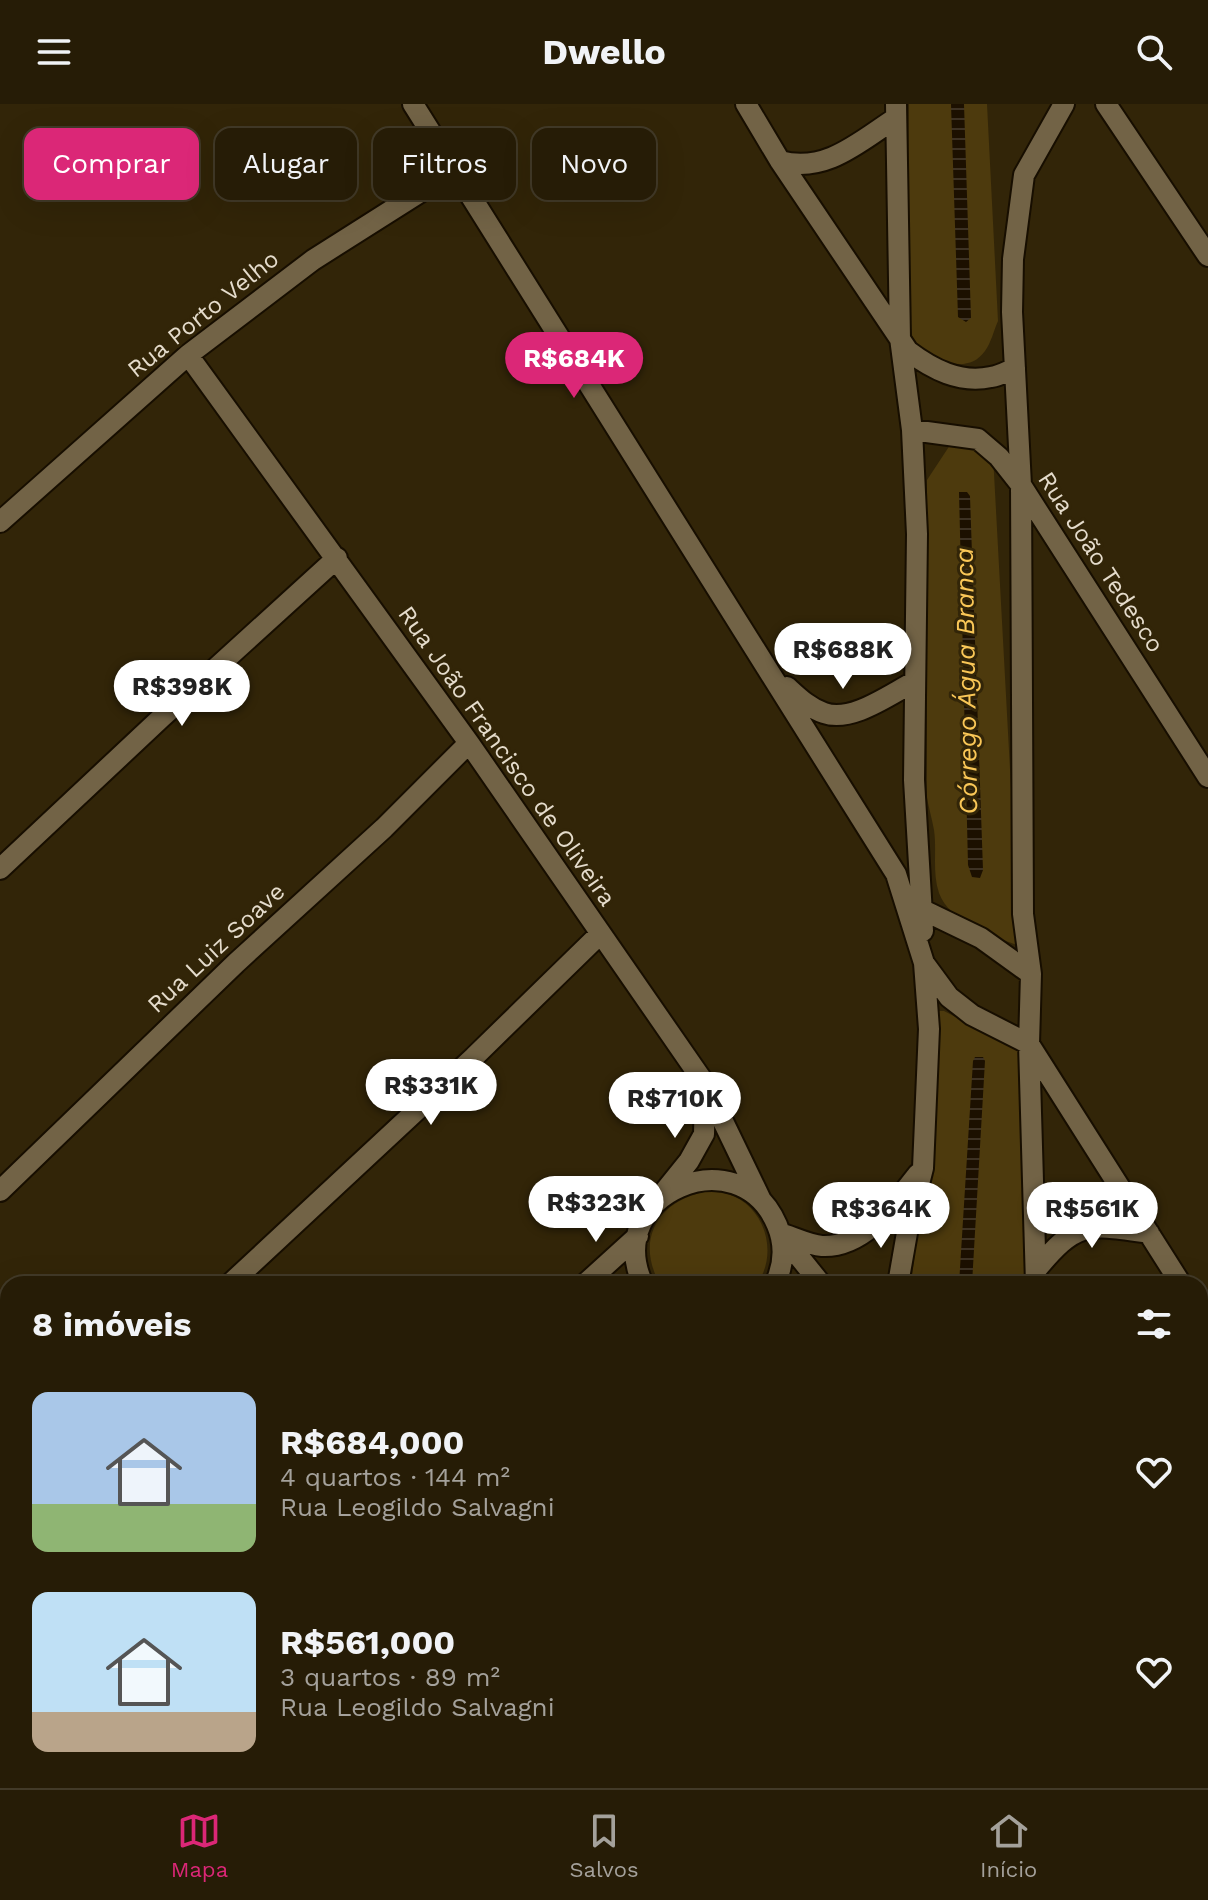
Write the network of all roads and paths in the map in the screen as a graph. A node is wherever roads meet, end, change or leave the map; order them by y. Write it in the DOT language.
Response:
graph roads {
  1 [pos="413,104"];
  2 [pos="746,104"];
  3 [pos="1054,104"];
  4 [pos="1063,104"];
  5 [pos="1106,104"];
  6 [pos="896,111"];
  7 [pos="428,128"];
  8 [pos="780,161"];
  9 [pos="408,200"];
  10 [pos="474,200"];
  11 [pos="1208,256"];
  12 [pos="900,338"];
  13 [pos="188,355"];
  14 [pos="1015,368"];
  15 [pos="912,430"];
  16 [pos="1021,485"];
  17 [pos="0,522"];
  18 [pos="337,558"];
  19 [pos="772,674"];
  20 [pos="914,682"];
  21 [pos="469,743"];
  22 [pos="1208,777"];
  23 [pos="0,869"];
  24 [pos="923,910"];
  25 [pos="600,934"];
  26 [pos="924,963"];
  27 [pos="1031,974"];
  28 [pos="1029,1044"];
  29 [pos="705,1084"];
  30 [pos="923,1168"];
  31 [pos="0,1191"];
  32 [pos="658,1200"];
  33 [pos="761,1200"];
  34 [pos="780,1233"];
  35 [pos="1149,1233"];
  36 [pos="638,1236"];
  37 [pos="239,1276"];
  38 [pos="594,1276"];
  39 [pos="641,1276"];
  40 [pos="777,1276"];
  41 [pos="815,1276"];
  42 [pos="899,1276"];
  43 [pos="1036,1276"];
  44 [pos="1037,1276"];
  45 [pos="1176,1276"];
  1 -- 7 [label="street"];
  2 -- 8 [label="street"];
  3 -- 4 [label="street"];
  4 -- 14 [label="street"];
  5 -- 11 [label="street"];
  6 -- 8 [label="street"];
  6 -- 12 [label="street"];
  8 -- 12 [label="street"];
  9 -- 13 [label="street, Rua Porto Velho"];
  10 -- 19 [label="street"];
  12 -- 14 [label="street"];
  12 -- 15 [label="street"];
  13 -- 17 [label="street, Rua Porto Velho"];
  13 -- 18 [label="street, Rua João Francisco de Oliveira"];
  14 -- 16 [label="street"];
  15 -- 16 [label="street, Rua João Tedesco"];
  15 -- 20 [label="street"];
  16 -- 22 [label="street, Rua João Tedesco"];
  16 -- 27 [label="street"];
  18 -- 21 [label="street, Rua João Francisco de Oliveira"];
  18 -- 23 [label="street"];
  19 -- 20 [label="street"];
  19 -- 26 [label="street"];
  20 -- 24 [label="street"];
  21 -- 25 [label="street, Rua João Francisco de Oliveira"];
  21 -- 31 [label="street, Rua Luiz Soave"];
  24 -- 26 [label="street"];
  24 -- 27 [label="street"];
  25 -- 29 [label="street, Rua João Francisco de Oliveira"];
  25 -- 37 [label="street"];
  26 -- 28 [label="street"];
  26 -- 30 [label="street"];
  27 -- 28 [label="street"];
  28 -- 35 [label="street"];
  28 -- 43 [label="street"];
  29 -- 32 [label="street"];
  29 -- 33 [label="street, Rua João Francisco de Oliveira"];
  30 -- 34 [label="street"];
  30 -- 42 [label="street"];
  32 -- 33 [label="street"];
  32 -- 36 [label="street"];
  33 -- 34 [label="street, Rua João Francisco de Oliveira"];
  34 -- 40 [label="street"];
  34 -- 41 [label="street"];
  35 -- 44 [label="street"];
  35 -- 45 [label="street"];
  36 -- 38 [label="street"];
  36 -- 39 [label="street"];
}
